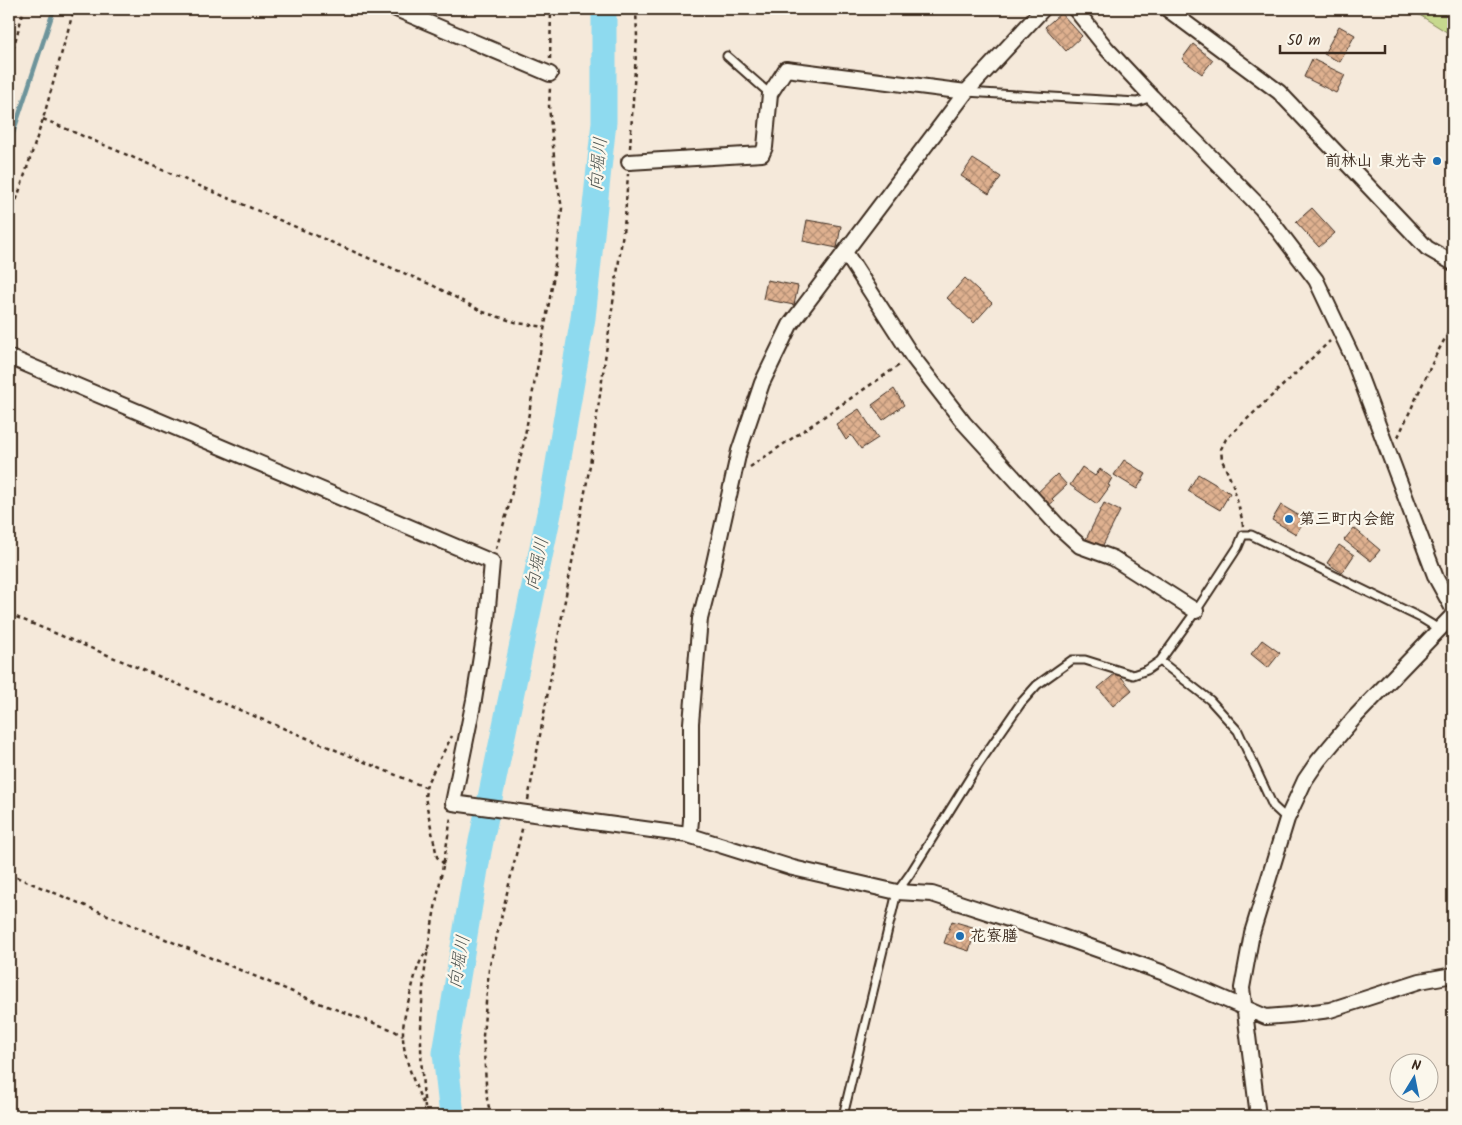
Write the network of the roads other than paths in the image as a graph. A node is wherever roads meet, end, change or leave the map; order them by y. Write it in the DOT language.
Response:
graph roads {
  1 [pos="396,9"];
  2 [pos="1043,9"];
  3 [pos="1075,9"];
  4 [pos="1167,9"];
  5 [pos="727,56"];
  6 [pos="550,74"];
  7 [pos="966,92"];
  8 [pos="770,94"];
  9 [pos="1152,97"];
  10 [pos="629,162"];
  11 [pos="844,252"];
  12 [pos="1453,263"];
  13 [pos="9,357"];
  14 [pos="1453,609"];
  15 [pos="1196,611"];
  16 [pos="1453,615"];
  17 [pos="1438,629"];
  18 [pos="1160,661"];
  19 [pos="1287,819"];
  20 [pos="688,835"];
  21 [pos="897,892"];
  22 [pos="1453,975"];
  23 [pos="1246,1008"];
  24 [pos="843,1116"];
  25 [pos="1258,1116"];
  1 -- 6 [label="street"];
  2 -- 7 [label="street"];
  3 -- 9 [label="street"];
  4 -- 12 [label="street"];
  5 -- 8 [label="lane"];
  7 -- 8 [label="street"];
  7 -- 9 [label="lane"];
  7 -- 11 [label="street"];
  8 -- 10 [label="street"];
  9 -- 14 [label="street"];
  11 -- 15 [label="street"];
  11 -- 20 [label="street"];
  13 -- 20 [label="street"];
  15 -- 17 [label="lane"];
  15 -- 18 [label="lane"];
  16 -- 17 [label="street"];
  17 -- 19 [label="street"];
  18 -- 19 [label="lane"];
  18 -- 21 [label="lane"];
  19 -- 23 [label="street"];
  20 -- 21 [label="street"];
  21 -- 23 [label="street"];
  21 -- 24 [label="lane"];
  22 -- 23 [label="street"];
  23 -- 25 [label="street"];
}
